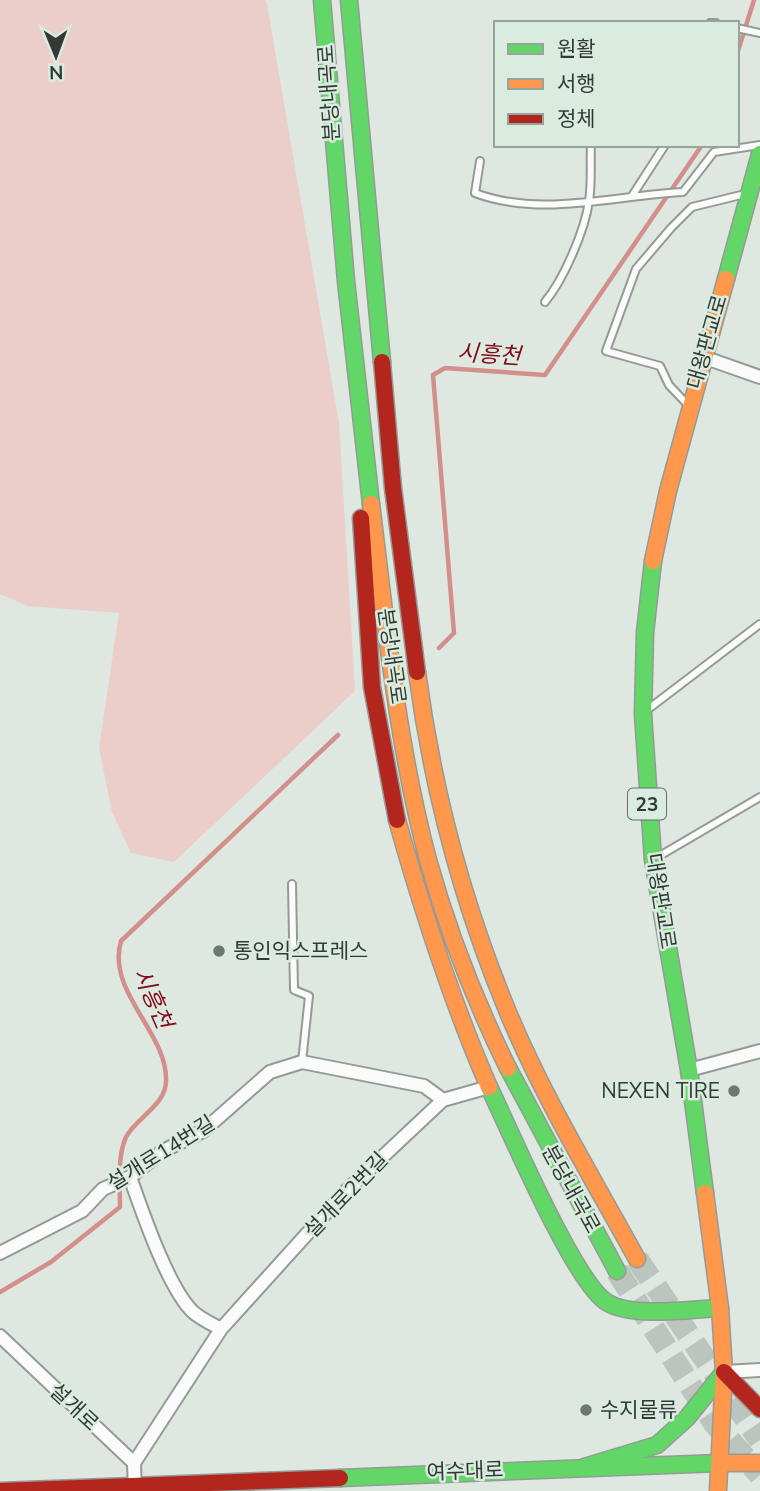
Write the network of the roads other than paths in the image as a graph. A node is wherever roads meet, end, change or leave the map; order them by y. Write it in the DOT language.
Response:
graph roads {
  1 [pos="311,0"];
  2 [pos="322,0"];
  3 [pos="349,0"];
  4 [pos="739,28"];
  5 [pos="757,32"];
  6 [pos="327,72"];
  7 [pos="760,145"];
  8 [pos="591,147"];
  9 [pos="664,147"];
  10 [pos="760,154"];
  11 [pos="480,161"];
  12 [pos="750,192"];
  13 [pos="632,196"];
  14 [pos="589,202"];
  15 [pos="545,302"];
  16 [pos="703,357"];
  17 [pos="760,377"];
  18 [pos="689,406"];
  19 [pos="368,474"];
  20 [pos="760,624"];
  21 [pos="643,714"];
  22 [pos="760,797"];
  23 [pos="653,860"];
  24 [pos="292,884"];
  25 [pos="760,1051"];
  26 [pos="302,1062"];
  27 [pos="690,1070"];
  28 [pos="489,1087"];
  29 [pos="443,1100"];
  30 [pos="130,1177"];
  31 [pos="0,1253"];
  32 [pos="637,1259"];
  33 [pos="617,1270"];
  34 [pos="720,1308"];
  35 [pos="221,1329"];
  36 [pos="0,1336"];
  37 [pos="760,1370"];
  38 [pos="724,1372"];
  39 [pos="760,1409"];
  40 [pos="134,1463"];
  41 [pos="719,1463"];
  42 [pos="760,1464"];
  43 [pos="584,1467"];
  44 [pos="135,1488"];
  45 [pos="0,1491"];
  46 [pos="718,1491"];
  1 -- 6 [label="main road"];
  2 -- 6 [label="main road, 분당내곡로"];
  3 -- 32 [label="main road, 분당내곡로"];
  4 -- 5 [label="lane"];
  6 -- 19 [label="main road, 분당내곡로"];
  7 -- 13 [label="lane"];
  8 -- 14 [label="lane"];
  9 -- 13 [label="lane"];
  10 -- 12 [label="main road, 대왕판교로 / 23"];
  11 -- 14 [label="lane"];
  12 -- 16 [label="main road, 대왕판교로 / 23"];
  12 -- 18 [label="lane"];
  13 -- 14 [label="lane"];
  14 -- 15 [label="lane"];
  16 -- 17 [label="street"];
  16 -- 18 [label="main road, 대왕판교로 / 23"];
  18 -- 21 [label="main road, 대왕판교로 / 23"];
  19 -- 28 [label="main road"];
  19 -- 33 [label="main road, 분당내곡로"];
  20 -- 21 [label="lane"];
  21 -- 23 [label="main road, 대왕판교로 / 23"];
  22 -- 23 [label="lane"];
  23 -- 27 [label="main road, 대왕판교로 / 23"];
  24 -- 26 [label="lane"];
  25 -- 27 [label="street"];
  26 -- 29 [label="street, 설개로14번길"];
  26 -- 30 [label="street, 설개로14번길"];
  27 -- 34 [label="main road, 대왕판교로 / 23"];
  28 -- 29 [label="street, 설개로2번길"];
  28 -- 34 [label="main road"];
  29 -- 35 [label="street, 설개로2번길"];
  30 -- 31 [label="street, 설개로14번길"];
  30 -- 35 [label="street"];
  34 -- 38 [label="main road, 대왕판교로 / 23"];
  35 -- 40 [label="street, 설개로2번길"];
  36 -- 40 [label="street, 설개로"];
  37 -- 38 [label="street"];
  38 -- 39 [label="main road"];
  38 -- 41 [label="main road, 대왕판교로 / 23"];
  38 -- 43 [label="main road"];
  40 -- 44 [label="street"];
  41 -- 42 [label="main road, 여수대로"];
  41 -- 43 [label="main road, 여수대로"];
  41 -- 46 [label="main road, 대왕판교로 / 23"];
  43 -- 44 [label="main road, 여수대로"];
  44 -- 45 [label="main road, 여수대로"];
}
